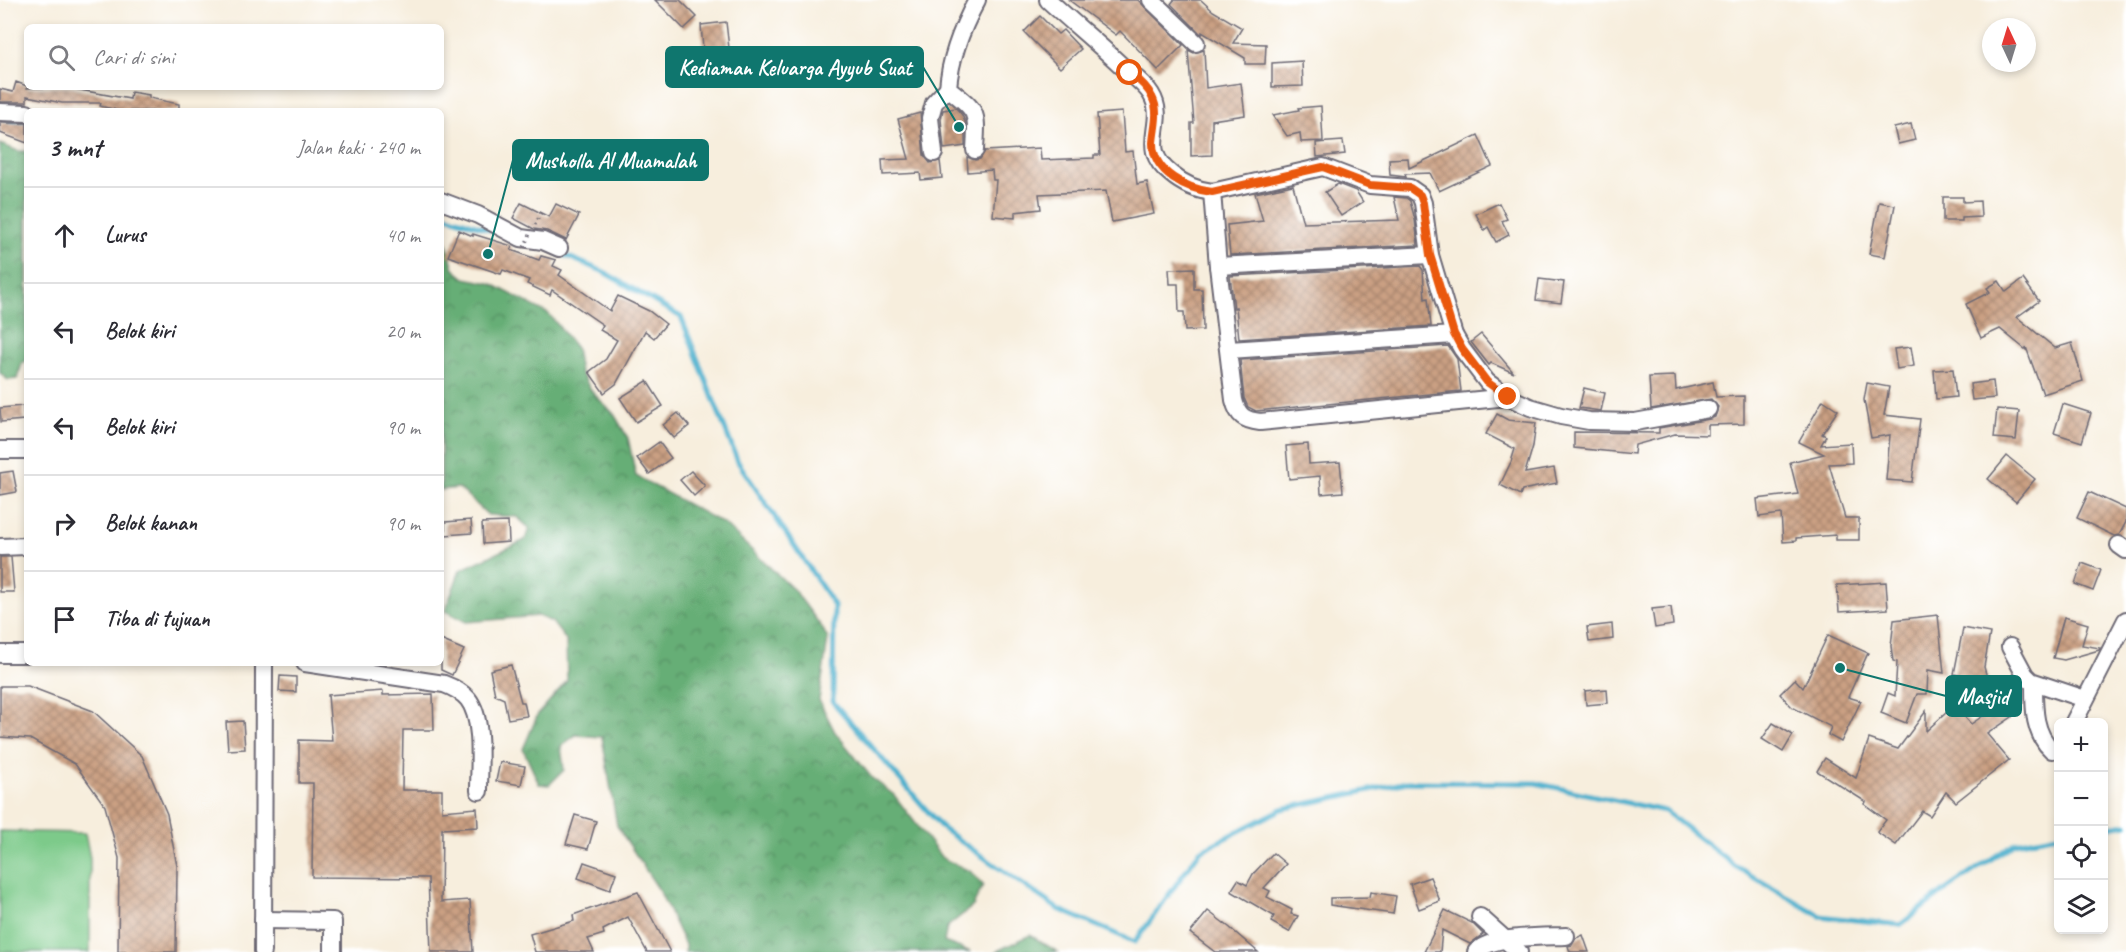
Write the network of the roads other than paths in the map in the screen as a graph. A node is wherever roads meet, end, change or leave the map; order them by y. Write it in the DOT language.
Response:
graph roads {
  1 [pos="977,0"];
  2 [pos="1048,0"];
  3 [pos="1151,0"];
  4 [pos="1196,43"];
  5 [pos="948,88"];
  6 [pos="0,112"];
  7 [pos="24,112"];
  8 [pos="975,150"];
  9 [pos="934,153"];
  10 [pos="1212,192"];
  11 [pos="444,202"];
  12 [pos="559,248"];
  13 [pos="1430,255"];
  14 [pos="1218,266"];
  15 [pos="1454,334"];
  16 [pos="1229,350"];
  17 [pos="1508,397"];
  18 [pos="1707,409"];
  19 [pos="0,450"];
  20 [pos="24,450"];
  21 [pos="24,546"];
  22 [pos="0,547"];
  23 [pos="2126,620"];
  24 [pos="2010,647"];
  25 [pos="0,654"];
  26 [pos="24,654"];
  27 [pos="264,666"];
  28 [pos="325,666"];
  29 [pos="2034,683"];
  30 [pos="2085,699"];
  31 [pos="2076,718"];
  32 [pos="2054,750"];
  33 [pos="479,791"];
  34 [pos="1480,917"];
  35 [pos="263,920"];
  36 [pos="1566,936"];
  37 [pos="1506,940"];
  38 [pos="263,952"];
  39 [pos="333,952"];
  40 [pos="1476,952"];
  41 [pos="1519,952"];
  1 -- 5 [label="street"];
  2 -- 10 [label="street"];
  3 -- 4 [label="street"];
  5 -- 8 [label="street"];
  5 -- 9 [label="street"];
  6 -- 7 [label="street"];
  10 -- 13 [label="street"];
  10 -- 14 [label="street"];
  11 -- 12 [label="street"];
  13 -- 14 [label="street"];
  13 -- 15 [label="street"];
  14 -- 16 [label="street"];
  15 -- 16 [label="street"];
  15 -- 17 [label="street"];
  16 -- 17 [label="street"];
  17 -- 18 [label="street"];
  19 -- 20 [label="street"];
  21 -- 22 [label="street"];
  23 -- 30 [label="street"];
  24 -- 29 [label="street"];
  25 -- 26 [label="street"];
  27 -- 35 [label="street"];
  28 -- 33 [label="street"];
  29 -- 30 [label="street"];
  29 -- 32 [label="street"];
  30 -- 31 [label="street"];
  34 -- 37 [label="street"];
  35 -- 38 [label="street"];
  35 -- 39 [label="street"];
  36 -- 37 [label="street"];
  37 -- 40 [label="street"];
  37 -- 41 [label="street"];
}
